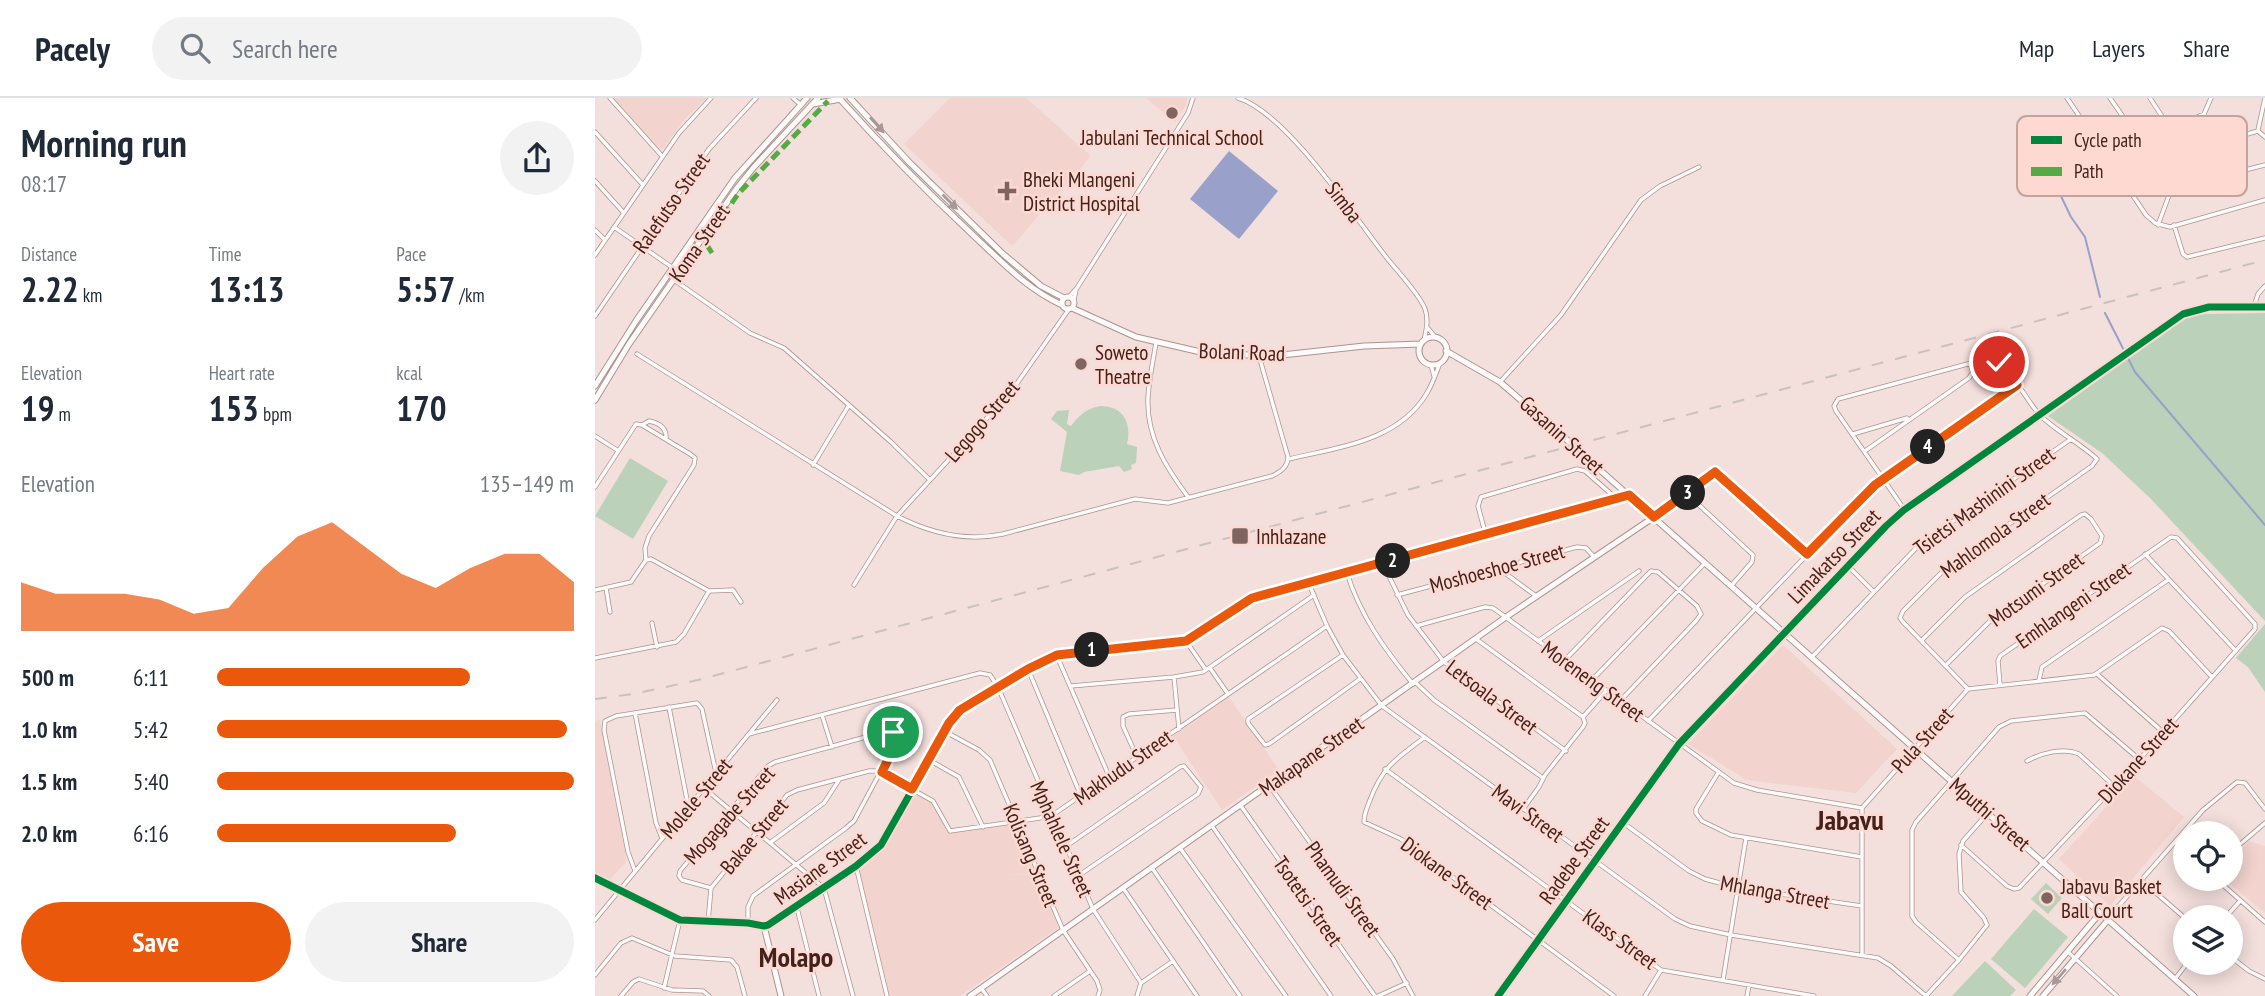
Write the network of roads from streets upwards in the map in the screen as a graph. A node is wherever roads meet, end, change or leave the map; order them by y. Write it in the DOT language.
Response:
graph roads {
  1 [pos="610,98"];
  2 [pos="711,98"];
  3 [pos="756,98"];
  4 [pos="793,98"];
  5 [pos="807,98"];
  6 [pos="818,98"];
  7 [pos="850,98"];
  8 [pos="1193,98"];
  9 [pos="1238,98"];
  10 [pos="2067,98"];
  11 [pos="2110,98"];
  12 [pos="2150,98"];
  13 [pos="2211,98"];
  14 [pos="2265,98"];
  15 [pos="840,99"];
  16 [pos="813,104"];
  17 [pos="801,105"];
  18 [pos="2079,116"];
  19 [pos="2122,116"];
  20 [pos="2162,116"];
  21 [pos="2199,116"];
  22 [pos="2258,131"];
  23 [pos="595,132"];
  24 [pos="2247,134"];
  25 [pos="2265,137"];
  26 [pos="663,157"];
  27 [pos="2265,165"];
  28 [pos="1699,167"];
  29 [pos="2247,170"];
  30 [pos="595,181"];
  31 [pos="643,185"];
  32 [pos="2133,196"];
  33 [pos="2169,196"];
  34 [pos="2265,200"];
  35 [pos="624,213"];
  36 [pos="2158,225"];
  37 [pos="2175,225"];
  38 [pos="614,227"];
  39 [pos="595,230"];
  40 [pos="2265,238"];
  41 [pos="605,240"];
  42 [pos="641,246"];
  43 [pos="595,255"];
  44 [pos="676,270"];
  45 [pos="670,277"];
  46 [pos="2265,286"];
  47 [pos="1069,303"];
  48 [pos="2254,306"];
  49 [pos="2265,307"];
  50 [pos="595,316"];
  51 [pos="1427,325"];
  52 [pos="1436,338"];
  53 [pos="1156,343"];
  54 [pos="1423,343"];
  55 [pos="1405,346"];
  56 [pos="1446,351"];
  57 [pos="1419,352"];
  58 [pos="636,354"];
  59 [pos="1259,356"];
  60 [pos="1458,359"];
  61 [pos="1442,361"];
  62 [pos="1970,363"];
  63 [pos="1431,365"];
  64 [pos="1434,378"];
  65 [pos="1500,382"];
  66 [pos="2017,385"];
  67 [pos="595,386"];
  68 [pos="595,400"];
  69 [pos="849,405"];
  70 [pos="2040,415"];
  71 [pos="1909,420"];
  72 [pos="642,425"];
  73 [pos="1853,434"];
  74 [pos="595,436"];
  75 [pos="666,439"];
  76 [pos="2071,439"];
  77 [pos="617,450"];
  78 [pos="1865,451"];
  79 [pos="1288,459"];
  80 [pos="813,464"];
  81 [pos="1883,479"];
  82 [pos="930,480"];
  83 [pos="595,487"];
  84 [pos="1687,494"];
  85 [pos="1629,495"];
  86 [pos="1188,498"];
  87 [pos="1618,500"];
  88 [pos="1905,510"];
  89 [pos="897,516"];
  90 [pos="1654,517"];
  91 [pos="1486,536"];
  92 [pos="1807,554"];
  93 [pos="2145,554"];
  94 [pos="1594,557"];
  95 [pos="646,560"];
  96 [pos="1705,563"];
  97 [pos="1383,564"];
  98 [pos="1848,566"];
  99 [pos="1498,568"];
  100 [pos="1639,570"];
  101 [pos="1347,573"];
  102 [pos="1629,578"];
  103 [pos="2168,580"];
  104 [pos="1639,582"];
  105 [pos="1308,583"];
  106 [pos="854,585"];
  107 [pos="1731,586"];
  108 [pos="606,588"];
  109 [pos="595,590"];
  110 [pos="1679,590"];
  111 [pos="709,591"];
  112 [pos="1874,592"];
  113 [pos="1314,595"];
  114 [pos="1397,595"];
  115 [pos="1536,597"];
  116 [pos="741,602"];
  117 [pos="1756,608"];
  118 [pos="610,612"];
  119 [pos="1506,617"];
  120 [pos="1902,620"];
  121 [pos="2254,622"];
  122 [pos="652,623"];
  123 [pos="1327,626"];
  124 [pos="1416,626"];
  125 [pos="1784,633"];
  126 [pos="1476,639"];
  127 [pos="1921,640"];
  128 [pos="1186,641"];
  129 [pos="1538,641"];
  130 [pos="657,647"];
  131 [pos="2236,651"];
  132 [pos="1057,655"];
  133 [pos="1343,655"];
  134 [pos="1811,657"];
  135 [pos="595,658"];
  136 [pos="1565,660"];
  137 [pos="1444,662"];
  138 [pos="1946,665"];
  139 [pos="1028,669"];
  140 [pos="1208,669"];
  141 [pos="2097,674"];
  142 [pos="1174,677"];
  143 [pos="2212,677"];
  144 [pos="1360,679"];
  145 [pos="2039,680"];
  146 [pos="1592,681"];
  147 [pos="1414,683"];
  148 [pos="2000,685"];
  149 [pos="1071,686"];
  150 [pos="998,687"];
  151 [pos="1968,689"];
  152 [pos="1606,691"];
  153 [pos="1228,694"];
  154 [pos="776,700"];
  155 [pos="1620,701"];
  156 [pos="1383,706"];
  157 [pos="669,707"];
  158 [pos="1177,710"];
  159 [pos="635,713"];
  160 [pos="822,715"];
  161 [pos="1583,717"];
  162 [pos="1648,721"];
  163 [pos="1179,729"];
  164 [pos="944,731"];
  165 [pos="2164,733"];
  166 [pos="749,734"];
  167 [pos="1425,737"];
  168 [pos="1679,744"];
  169 [pos="832,747"];
  170 [pos="1561,747"];
  171 [pos="1915,748"];
  172 [pos="1566,751"];
  173 [pos="1137,757"];
  174 [pos="1559,758"];
  175 [pos="929,760"];
  176 [pos="2140,760"];
  177 [pos="2027,761"];
  178 [pos="1385,769"];
  179 [pos="882,772"];
  180 [pos="716,773"];
  181 [pos="1719,773"];
  182 [pos="1109,776"];
  183 [pos="1543,778"];
  184 [pos="839,780"];
  185 [pos="1952,781"];
  186 [pos="1269,785"];
  187 [pos="2114,786"];
  188 [pos="704,788"];
  189 [pos="912,789"];
  190 [pos="1081,796"];
  191 [pos="689,805"];
  192 [pos="1241,806"];
  193 [pos="1862,807"];
  194 [pos="1523,809"];
  195 [pos="2265,809"];
  196 [pos="731,810"];
  197 [pos="1988,813"];
  198 [pos="1051,815"];
  199 [pos="1017,822"];
  200 [pos="1622,822"];
  201 [pos="2265,822"];
  202 [pos="1212,826"];
  203 [pos="983,827"];
  204 [pos="756,831"];
  205 [pos="662,838"];
  206 [pos="1747,838"];
  207 [pos="2243,841"];
  208 [pos="771,842"];
  209 [pos="1961,845"];
  210 [pos="1065,847"];
  211 [pos="1180,848"];
  212 [pos="1862,858"];
  213 [pos="1594,862"];
  214 [pos="2044,862"];
  215 [pos="797,864"];
  216 [pos="856,866"];
  217 [pos="1152,868"];
  218 [pos="635,871"];
  219 [pos="1078,876"];
  220 [pos="595,878"];
  221 [pos="2141,880"];
  222 [pos="711,888"];
  223 [pos="824,888"];
  224 [pos="1123,888"];
  225 [pos="1738,888"];
  226 [pos="619,891"];
  227 [pos="2229,891"];
  228 [pos="1567,901"];
  229 [pos="2239,901"];
  230 [pos="2236,905"];
  231 [pos="1862,906"];
  232 [pos="797,908"];
  233 [pos="2173,908"];
  234 [pos="1093,909"];
  235 [pos="2115,910"];
  236 [pos="2100,913"];
  237 [pos="680,919"];
  238 [pos="595,920"];
  239 [pos="2108,920"];
  240 [pos="708,922"];
  241 [pos="2265,922"];
  242 [pos="748,923"];
  243 [pos="764,926"];
  244 [pos="1063,930"];
  245 [pos="1731,935"];
  246 [pos="1538,940"];
  247 [pos="2068,952"];
  248 [pos="1862,954"];
  249 [pos="671,956"];
  250 [pos="2075,959"];
  251 [pos="1959,960"];
  252 [pos="1173,961"];
  253 [pos="2243,966"];
  254 [pos="1661,970"];
  255 [pos="1090,971"];
  256 [pos="595,975"];
  257 [pos="2178,975"];
  258 [pos="2175,979"];
  259 [pos="2265,979"];
  260 [pos="1723,980"];
  261 [pos="1141,983"];
  262 [pos="1408,983"];
  263 [pos="1749,985"];
  264 [pos="664,988"];
  265 [pos="981,988"];
  266 [pos="1796,994"];
  267 [pos="1385,995"];
  268 [pos="621,996"];
  269 [pos="709,996"];
  270 [pos="745,996"];
  271 [pos="781,996"];
  272 [pos="819,996"];
  273 [pos="853,996"];
  274 [pos="887,996"];
  275 [pos="970,996"];
  276 [pos="987,996"];
  277 [pos="1054,996"];
  278 [pos="1098,996"];
  279 [pos="1137,996"];
  280 [pos="1197,996"];
  281 [pos="1240,996"];
  282 [pos="1286,996"];
  283 [pos="1331,996"];
  284 [pos="1377,996"];
  285 [pos="1413,996"];
  286 [pos="1497,996"];
  287 [pos="1614,996"];
  288 [pos="1645,996"];
  289 [pos="1747,996"];
  290 [pos="1814,996"];
  291 [pos="1926,996"];
  292 [pos="2030,996"];
  293 [pos="2042,996"];
  294 [pos="2117,996"];
  295 [pos="2195,996"];
  1 -- 26 [label="street"];
  2 -- 26 [label="street"];
  3 -- 42 [label="street, Ralefutso Street"];
  4 -- 17 [label="street"];
  5 -- 17 [label="street, Koma Street"];
  6 -- 16 [label="street, Koma Street"];
  7 -- 47 [label="street, Bolani Road, one-way"];
  8 -- 47 [label="street, Legogo Street"];
  9 -- 51 [label="street, Simba"];
  10 -- 18 [label="street"];
  11 -- 19 [label="street"];
  12 -- 20 [label="street"];
  13 -- 21 [label="street"];
  14 -- 22 [label="street"];
  15 -- 16 [label="street"];
  15 -- 47 [label="street, Bolani Road"];
  16 -- 44 [label="street, Koma Street"];
  17 -- 44 [label="street, Koma Street"];
  22 -- 24 [label="street"];
  22 -- 25 [label="street"];
  23 -- 31 [label="street"];
  26 -- 31 [label="street"];
  27 -- 29 [label="street"];
  28 -- 65 [label="street"];
  30 -- 35 [label="street"];
  31 -- 35 [label="street"];
  32 -- 36 [label="street"];
  33 -- 36 [label="street"];
  34 -- 37 [label="street"];
  35 -- 38 [label="street"];
  36 -- 37 [label="street"];
  37 -- 40 [label="street"];
  38 -- 41 [label="street"];
  38 -- 42 [label="street"];
  39 -- 41 [label="street"];
  41 -- 43 [label="street"];
  42 -- 44 [label="street"];
  42 -- 50 [label="street, Ralefutso Street"];
  44 -- 45 [label="street, Koma Street"];
  45 -- 67 [label="street, Koma Street"];
  45 -- 68 [label="street, Koma Street"];
  45 -- 69 [label="street"];
  46 -- 48 [label="street"];
  47 -- 53 [label="street, Bolani Road"];
  47 -- 82 [label="street, Legogo Street"];
  48 -- 49 [label="street, Limakatso Street"];
  48 -- 70 [label="street, Limakatso Street"];
  51 -- 52 [label="street, Simba"];
  51 -- 54 [label="street"];
  52 -- 54 [label="street"];
  52 -- 56 [label="street"];
  53 -- 59 [label="street, Bolani Road"];
  53 -- 86 [label="street"];
  54 -- 55 [label="street, Bolani Road"];
  54 -- 57 [label="street"];
  55 -- 57 [label="street, Bolani Road"];
  55 -- 59 [label="street, Bolani Road"];
  56 -- 60 [label="street, Gasanin Street"];
  56 -- 61 [label="street"];
  57 -- 63 [label="street"];
  58 -- 80 [label="street"];
  59 -- 79 [label="street"];
  60 -- 61 [label="street, Gasanin Street"];
  60 -- 65 [label="street, Gasanin Street"];
  61 -- 63 [label="street"];
  61 -- 64 [label="street"];
  62 -- 66 [label="street"];
  62 -- 71 [label="street"];
  62 -- 73 [label="street"];
  63 -- 64 [label="street"];
  64 -- 79 [label="street"];
  65 -- 85 [label="street, Gasanin Street, bridge"];
  66 -- 70 [label="street"];
  66 -- 81 [label="street"];
  69 -- 80 [label="street"];
  69 -- 82 [label="street"];
  70 -- 76 [label="street"];
  70 -- 88 [label="street, Limakatso Street"];
  71 -- 73 [label="street"];
  71 -- 78 [label="street"];
  72 -- 75 [label="street"];
  72 -- 75 [label="street"];
  72 -- 77 [label="street"];
  73 -- 78 [label="street"];
  74 -- 77 [label="street"];
  75 -- 95 [label="street"];
  76 -- 112 [label="street, Tsietsi Mashinini Street"];
  76 -- 120 [label="street, Mahlomola Street"];
  77 -- 83 [label="street"];
  78 -- 81 [label="street"];
  79 -- 86 [label="street"];
  80 -- 89 [label="street"];
  81 -- 88 [label="street"];
  81 -- 92 [label="street"];
  82 -- 89 [label="street, Legogo Street"];
  84 -- 90 [label="street"];
  84 -- 92 [label="street"];
  84 -- 107 [label="street"];
  85 -- 87 [label="street, Masiane Street"];
  85 -- 90 [label="street, Gasanin Street"];
  86 -- 89 [label="street"];
  87 -- 91 [label="street, Masiane Street"];
  87 -- 91 [label="street"];
  88 -- 98 [label="street, Limakatso Street"];
  89 -- 106 [label="street, Legogo Street"];
  90 -- 94 [label="street, Makapane Street"];
  90 -- 96 [label="street, Gasanin Street"];
  91 -- 97 [label="street, Masiane Street"];
  92 -- 117 [label="street"];
  93 -- 103 [label="street"];
  93 -- 121 [label="street, Emhlangeni Street"];
  93 -- 148 [label="street, Emhlangeni Street"];
  94 -- 99 [label="street, Moshoeshoe Street"];
  94 -- 115 [label="street, Makapane Street"];
  95 -- 108 [label="street"];
  95 -- 111 [label="street"];
  96 -- 107 [label="street, Gasanin Street"];
  96 -- 110 [label="street"];
  97 -- 101 [label="street, Masiane Street"];
  97 -- 114 [label="street, Letsoala Street"];
  98 -- 112 [label="street"];
  98 -- 125 [label="street, Limakatso Street"];
  99 -- 114 [label="street, Moshoeshoe Street"];
  99 -- 115 [label="street"];
  100 -- 102 [label="street"];
  101 -- 105 [label="street, Masiane Street"];
  101 -- 147 [label="street"];
  102 -- 104 [label="street"];
  102 -- 129 [label="street"];
  103 -- 131 [label="street"];
  103 -- 145 [label="street"];
  104 -- 110 [label="street"];
  104 -- 136 [label="street"];
  105 -- 113 [label="street, Mavi Street"];
  105 -- 128 [label="street, Masiane Street"];
  107 -- 117 [label="street, Gasanin Street"];
  108 -- 109 [label="street"];
  108 -- 118 [label="street"];
  110 -- 146 [label="street"];
  110 -- 155 [label="street"];
  111 -- 116 [label="street"];
  111 -- 130 [label="street"];
  112 -- 134 [label="street, Tsietsi Mashinini Street"];
  113 -- 123 [label="street, Mavi Street"];
  113 -- 140 [label="street"];
  114 -- 124 [label="street, Letsoala Street"];
  115 -- 119 [label="street, Makapane Street"];
  117 -- 125 [label="street, Gasanin Street"];
  117 -- 162 [label="street"];
  119 -- 124 [label="street"];
  119 -- 126 [label="street, Makapane Street"];
  119 -- 129 [label="street, Moreneng Street"];
  120 -- 127 [label="street, Pula Street"];
  121 -- 131 [label="street, Diokane Street"];
  122 -- 130 [label="street"];
  123 -- 133 [label="street, Mavi Street"];
  123 -- 153 [label="street, Makhudu Street"];
  124 -- 137 [label="street, Letsoala Street"];
  125 -- 134 [label="street, Mputhi Street"];
  125 -- 168 [label="street, Limakatso Street"];
  126 -- 137 [label="street, Makapane Street"];
  126 -- 161 [label="street"];
  127 -- 138 [label="street, Pula Street"];
  127 -- 138 [label="street, Motsumi Street"];
  128 -- 132 [label="street, Masiane Street"];
  128 -- 140 [label="street"];
  129 -- 136 [label="street, Moreneng Street"];
  130 -- 135 [label="street"];
  131 -- 143 [label="street, Diokane Street"];
  132 -- 139 [label="street, Masiane Street"];
  132 -- 149 [label="street"];
  133 -- 144 [label="street, Mavi Street"];
  133 -- 144 [label="street"];
  134 -- 171 [label="street, Mputhi Street"];
  136 -- 146 [label="street, Moreneng Street"];
  137 -- 147 [label="street, Makapane Street"];
  137 -- 170 [label="street, Letsoala Street"];
  138 -- 151 [label="street, Pula Street"];
  139 -- 150 [label="street, Masiane Street"];
  139 -- 190 [label="street"];
  140 -- 142 [label="street"];
  140 -- 153 [label="street"];
  141 -- 143 [label="street"];
  141 -- 145 [label="street, Pula Street"];
  141 -- 165 [label="street"];
  142 -- 149 [label="street"];
  142 -- 158 [label="street"];
  143 -- 165 [label="street, Diokane Street"];
  144 -- 156 [label="street, Mavi Street"];
  145 -- 148 [label="street, Pula Street"];
  146 -- 152 [label="street, Moreneng Street"];
  147 -- 156 [label="street, Makapane Street"];
  147 -- 183 [label="street"];
  148 -- 151 [label="street, Pula Street"];
  149 -- 182 [label="street"];
  150 -- 160 [label="street"];
  150 -- 164 [label="street, Masiane Street"];
  150 -- 198 [label="street, Mphahlele Street"];
  151 -- 171 [label="street, Pula Street"];
  152 -- 155 [label="street, Moreneng Street"];
  152 -- 161 [label="street"];
  153 -- 163 [label="street, Makhudu Street"];
  154 -- 166 [label="street, Molele Street"];
  155 -- 162 [label="street, Moreneng Street"];
  156 -- 167 [label="street, Mavi Street"];
  156 -- 186 [label="street, Makapane Street"];
  157 -- 159 [label="street"];
  157 -- 180 [label="street"];
  157 -- 191 [label="street"];
  158 -- 163 [label="street"];
  158 -- 173 [label="street"];
  159 -- 205 [label="street"];
  159 -- 218 [label="street"];
  160 -- 166 [label="street"];
  160 -- 169 [label="street"];
  161 -- 172 [label="street"];
  162 -- 168 [label="street, Moreneng Street"];
  163 -- 173 [label="street, Makhudu Street"];
  164 -- 175 [label="street, Masiane Street"];
  164 -- 199 [label="street, Kolisang Street"];
  165 -- 176 [label="street, Diokane Street"];
  166 -- 180 [label="street, Molele Street"];
  167 -- 178 [label="street, Diokane Street"];
  167 -- 194 [label="street, Mavi Street"];
  168 -- 181 [label="street, Moreneng Street"];
  168 -- 200 [label="street, Radebe Street"];
  169 -- 179 [label="street, Mogagabe Street"];
  169 -- 196 [label="street, Mogagabe Street"];
  170 -- 172 [label="street, Letsoala Street"];
  170 -- 174 [label="street"];
  171 -- 185 [label="street, Mputhi Street"];
  171 -- 193 [label="street, Pula Street"];
  172 -- 174 [label="street"];
  173 -- 182 [label="street, Makhudu Street"];
  174 -- 183 [label="street"];
  175 -- 189 [label="street, Masiane Street"];
  175 -- 203 [label="street"];
  176 -- 185 [label="street"];
  176 -- 187 [label="street, Diokane Street"];
  177 -- 187 [label="street"];
  178 -- 228 [label="street, Klass Street"];
  178 -- 246 [label="street, Diokane Street"];
  179 -- 184 [label="street, Bakae Street"];
  179 -- 189 [label="street"];
  179 -- 215 [label="street"];
  180 -- 188 [label="street, Molele Street"];
  181 -- 193 [label="street, Moreneng Street"];
  181 -- 206 [label="street"];
  182 -- 190 [label="street, Makhudu Street"];
  183 -- 194 [label="street"];
  184 -- 204 [label="street, Bakae Street"];
  184 -- 208 [label="street"];
  185 -- 197 [label="street, Mputhi Street"];
  185 -- 251 [label="street"];
  186 -- 192 [label="street, Makapane Street"];
  186 -- 262 [label="street, Phamudi Street"];
  187 -- 214 [label="street, Diokane Street"];
  188 -- 191 [label="street, Molele Street"];
  188 -- 196 [label="street"];
  189 -- 203 [label="street, Makhudu Street"];
  189 -- 216 [label="street, Masiane Street"];
  190 -- 198 [label="street, Makhudu Street"];
  191 -- 205 [label="street, Molele Street"];
  192 -- 202 [label="street, Makapane Street"];
  192 -- 284 [label="street, Tsotetsi Street"];
  193 -- 212 [label="street"];
  194 -- 213 [label="street, Mavi Street"];
  195 -- 221 [label="street"];
  196 -- 204 [label="street"];
  196 -- 222 [label="street, Mogagabe Street"];
  197 -- 209 [label="street"];
  197 -- 214 [label="street, Mputhi Street"];
  198 -- 199 [label="street, Makhudu Street"];
  198 -- 210 [label="street, Mphahlele Street"];
  199 -- 203 [label="street, Makhudu Street"];
  199 -- 244 [label="street, Kolisang Street"];
  200 -- 213 [label="street, Radebe Street"];
  200 -- 225 [label="street, Mhlanga Street"];
  201 -- 207 [label="street"];
  202 -- 211 [label="street, Makapane Street"];
  202 -- 283 [label="street"];
  204 -- 208 [label="street"];
  204 -- 222 [label="street, Bakae Street"];
  205 -- 218 [label="street, Molele Street"];
  206 -- 212 [label="street"];
  206 -- 225 [label="street"];
  208 -- 215 [label="street"];
  209 -- 214 [label="street, Diokane Street"];
  209 -- 251 [label="street"];
  210 -- 219 [label="street, Mphahlele Street"];
  210 -- 219 [label="street"];
  211 -- 217 [label="street, Makapane Street"];
  211 -- 282 [label="street"];
  212 -- 231 [label="street"];
  213 -- 228 [label="street, Radebe Street"];
  213 -- 245 [label="street, Mavi Street"];
  214 -- 236 [label="street, Mputhi Street"];
  215 -- 223 [label="street"];
  215 -- 242 [label="street"];
  216 -- 223 [label="street, Masiane Street"];
  216 -- 274 [label="street"];
  217 -- 224 [label="street, Makapane Street"];
  217 -- 281 [label="street"];
  218 -- 226 [label="street, Molele Street"];
  219 -- 234 [label="street, Mphahlele Street"];
  220 -- 226 [label="street, Masiane Street"];
  221 -- 233 [label="street"];
  221 -- 235 [label="street"];
  222 -- 240 [label="street, Bakae Street"];
  223 -- 232 [label="street, Masiane Street"];
  223 -- 273 [label="street"];
  224 -- 234 [label="street, Makapane Street"];
  224 -- 252 [label="street"];
  225 -- 231 [label="street, Mhlanga Street"];
  225 -- 245 [label="street"];
  226 -- 237 [label="street, Masiane Street"];
  226 -- 238 [label="street, Molele Street"];
  227 -- 229 [label="street"];
  228 -- 246 [label="street, Radebe Street"];
  228 -- 254 [label="street, Klass Street"];
  229 -- 230 [label="street"];
  229 -- 241 [label="street"];
  231 -- 248 [label="street"];
  232 -- 243 [label="street, Masiane Street"];
  232 -- 272 [label="street"];
  234 -- 244 [label="street, Makapane Street"];
  234 -- 261 [label="street, Mphahlele Street"];
  236 -- 239 [label="street, Mputhi Street"];
  236 -- 247 [label="street"];
  237 -- 240 [label="street, Masiane Street"];
  237 -- 249 [label="street"];
  239 -- 250 [label="street"];
  239 -- 258 [label="street, Mputhi Street"];
  240 -- 242 [label="street, Masiane Street"];
  242 -- 243 [label="street, Masiane Street"];
  243 -- 271 [label="street"];
  244 -- 255 [label="street, Kolisang Street"];
  244 -- 265 [label="street, Makapane Street"];
  245 -- 248 [label="street, Mavi Street"];
  245 -- 260 [label="street"];
  246 -- 286 [label="street, Radebe Street"];
  246 -- 287 [label="street, Diokane Street"];
  247 -- 250 [label="street"];
  247 -- 292 [label="street"];
  248 -- 291 [label="street, Mavi Street"];
  249 -- 256 [label="street"];
  249 -- 264 [label="street"];
  249 -- 270 [label="street"];
  250 -- 293 [label="street, one-way"];
  250 -- 294 [label="street"];
  251 -- 291 [label="street"];
  252 -- 261 [label="street"];
  252 -- 280 [label="street"];
  253 -- 259 [label="street"];
  254 -- 260 [label="street, Klass Street"];
  254 -- 288 [label="street"];
  255 -- 277 [label="street"];
  255 -- 278 [label="street, Kolisang Street"];
  257 -- 258 [label="street"];
  258 -- 295 [label="street, Mputhi Street"];
  260 -- 263 [label="street, Klass Street"];
  261 -- 279 [label="street"];
  262 -- 267 [label="street"];
  262 -- 285 [label="street, Phamudi Street"];
  263 -- 266 [label="street, Klass Street"];
  263 -- 289 [label="street"];
  264 -- 268 [label="street"];
  264 -- 269 [label="street"];
  265 -- 275 [label="street, Makapane Street"];
  265 -- 276 [label="street"];
  266 -- 290 [label="street, Klass Street"];
  267 -- 284 [label="street"];
}
